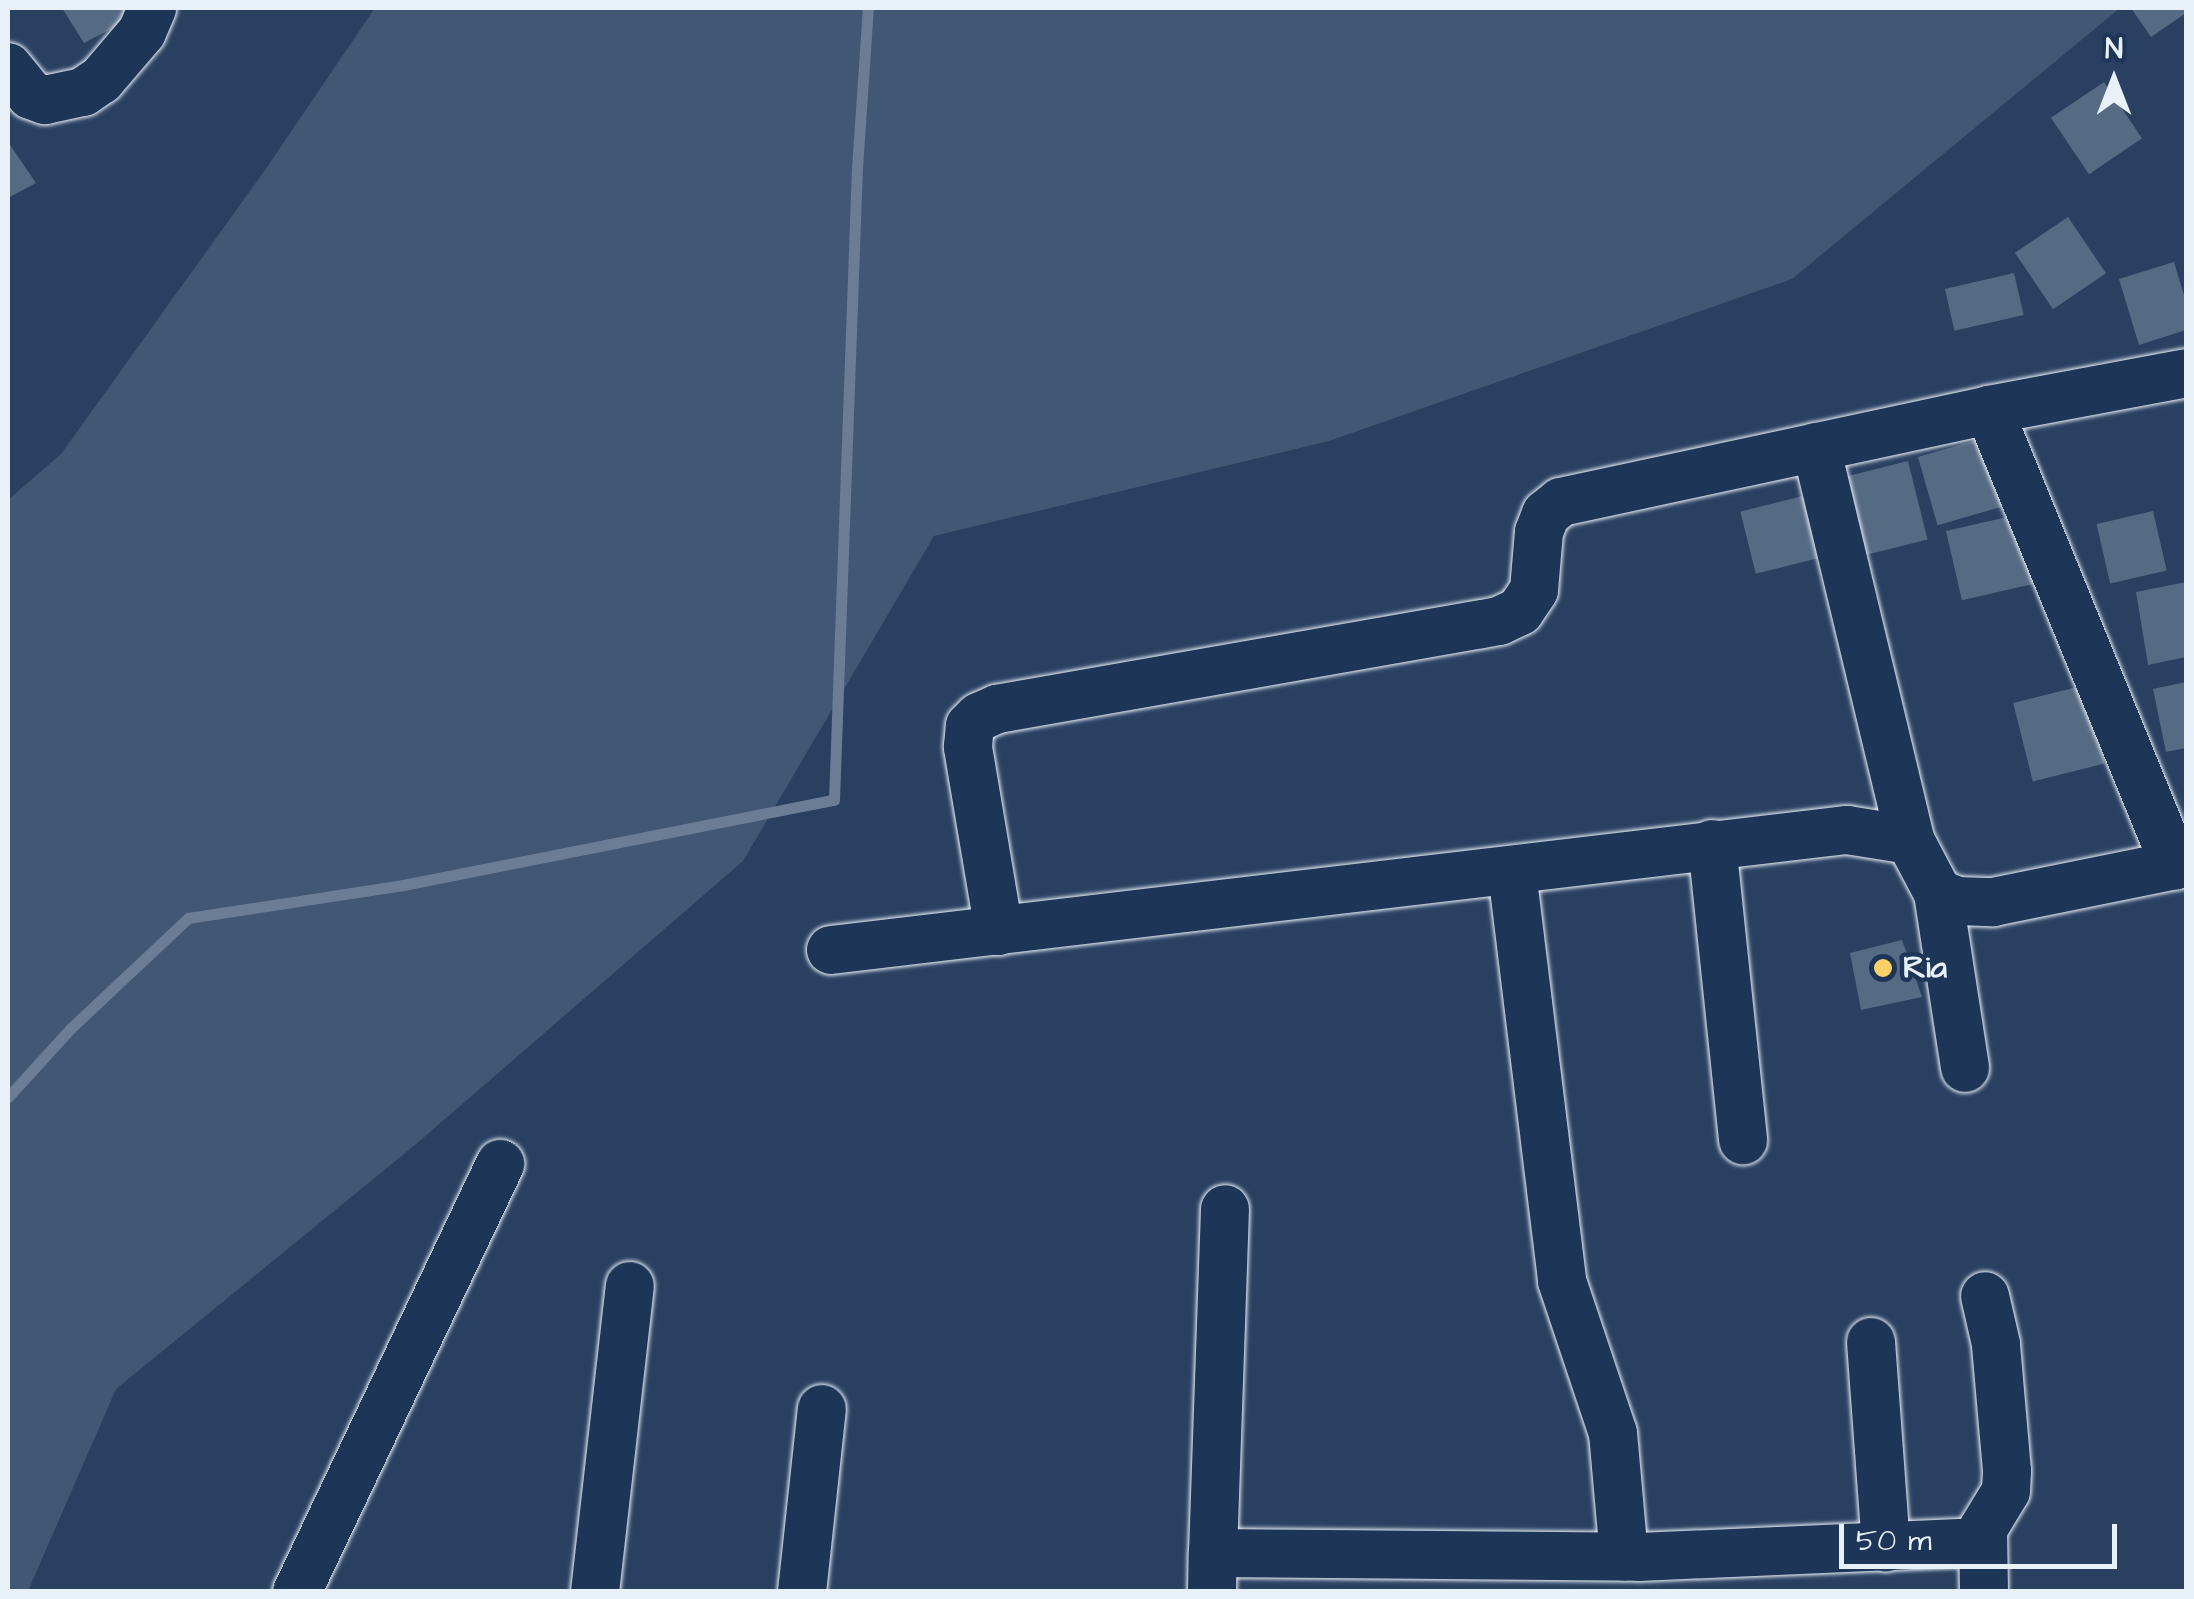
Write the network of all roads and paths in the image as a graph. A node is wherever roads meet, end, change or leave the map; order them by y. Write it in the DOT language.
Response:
graph roads {
  1 [pos="152,8"];
  2 [pos="8,68"];
  3 [pos="2186,373"];
  4 [pos="1990,410"];
  5 [pos="1816,447"];
  6 [pos="1910,840"];
  7 [pos="1712,844"];
  8 [pos="2181,864"];
  9 [pos="1512,872"];
  10 [pos="1938,893"];
  11 [pos="999,931"];
  12 [pos="831,950"];
  13 [pos="1964,1068"];
  14 [pos="1742,1140"];
  15 [pos="500,1164"];
  16 [pos="1225,1209"];
  17 [pos="630,1286"];
  18 [pos="1984,1296"];
  19 [pos="1870,1342"];
  20 [pos="822,1409"];
  21 [pos="1982,1542"];
  22 [pos="1886,1546"];
  23 [pos="1610,1568"];
  24 [pos="1212,1572"];
  25 [pos="297,1592"];
  26 [pos="595,1592"];
  27 [pos="802,1592"];
  28 [pos="1984,1592"];
  1 -- 2 [label="street"];
  3 -- 4 [label="street"];
  4 -- 5 [label="street"];
  4 -- 8 [label="street"];
  5 -- 6 [label="street"];
  5 -- 11 [label="street"];
  6 -- 7 [label="street"];
  6 -- 10 [label="street"];
  7 -- 9 [label="street"];
  7 -- 14 [label="street"];
  8 -- 10 [label="street"];
  9 -- 11 [label="street"];
  9 -- 23 [label="street"];
  10 -- 13 [label="street"];
  11 -- 12 [label="street"];
  15 -- 25 [label="street"];
  16 -- 24 [label="street"];
  17 -- 26 [label="street"];
  18 -- 21 [label="street"];
  19 -- 22 [label="street"];
  20 -- 27 [label="street"];
  21 -- 22 [label="street"];
  21 -- 28 [label="street"];
  22 -- 23 [label="street"];
  23 -- 24 [label="street"];
}
